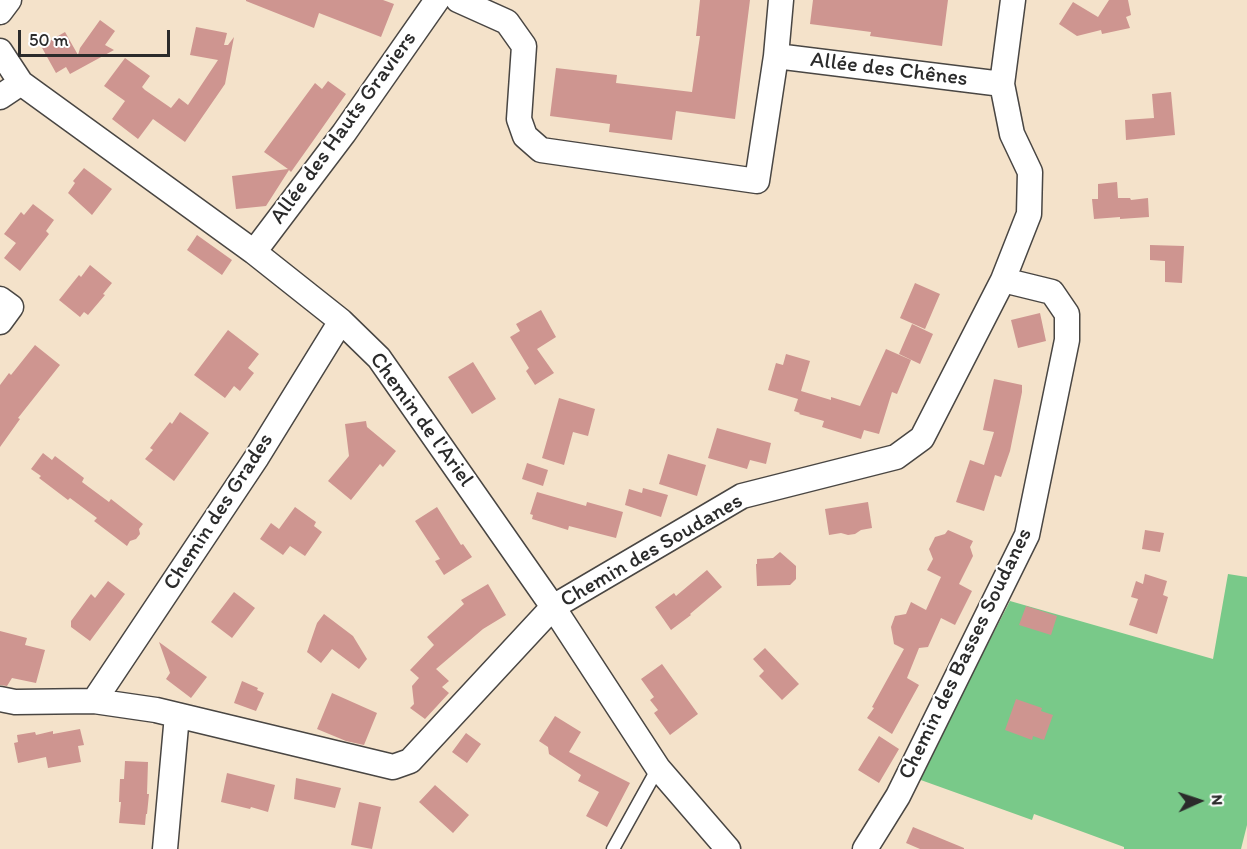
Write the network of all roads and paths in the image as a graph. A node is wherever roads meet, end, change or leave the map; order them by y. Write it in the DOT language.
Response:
graph roads {
  1 [pos="9,0"];
  2 [pos="458,0"];
  3 [pos="480,0"];
  4 [pos="781,0"];
  5 [pos="1014,0"];
  6 [pos="438,1"];
  7 [pos="0,12"];
  8 [pos="0,51"];
  9 [pos="776,56"];
  10 [pos="21,82"];
  11 [pos="1002,84"];
  12 [pos="0,97"];
  13 [pos="519,119"];
  14 [pos="254,252"];
  15 [pos="1003,280"];
  16 [pos="0,299"];
  17 [pos="341,321"];
  18 [pos="0,322"];
  19 [pos="553,607"];
  20 [pos="0,699"];
  21 [pos="94,701"];
  22 [pos="177,715"];
  23 [pos="658,768"];
  24 [pos="165,849"];
  25 [pos="613,849"];
  26 [pos="728,849"];
  27 [pos="865,849"];
  1 -- 7 [label="street"];
  2 -- 13 [label="street"];
  3 -- 13 [label="street"];
  4 -- 9 [label="street"];
  5 -- 11 [label="street, Chemin des Soudanes"];
  6 -- 14 [label="street, Allée des Hauts Graviers"];
  8 -- 10 [label="street, Chemin de l'Ariel"];
  9 -- 11 [label="street, Allée des Chênes"];
  9 -- 13 [label="street"];
  10 -- 12 [label="street"];
  10 -- 14 [label="street, Chemin de l'Ariel"];
  11 -- 15 [label="street, Chemin des Soudanes"];
  14 -- 17 [label="street, Chemin de l'Ariel"];
  15 -- 19 [label="street, Chemin des Soudanes"];
  15 -- 27 [label="street, Chemin des Basses Soudanes"];
  16 -- 18 [label="street"];
  17 -- 19 [label="street, Chemin de l'Ariel"];
  17 -- 21 [label="street, Chemin des Grades"];
  19 -- 22 [label="street, Chemin des Soudanes"];
  19 -- 23 [label="street, Chemin de l'Ariel"];
  20 -- 21 [label="street, Chemin des Soudanes"];
  21 -- 22 [label="street, Chemin des Soudanes"];
  22 -- 24 [label="street"];
  23 -- 25 [label="lane"];
  23 -- 26 [label="street, Chemin de l'Ariel"];
}
